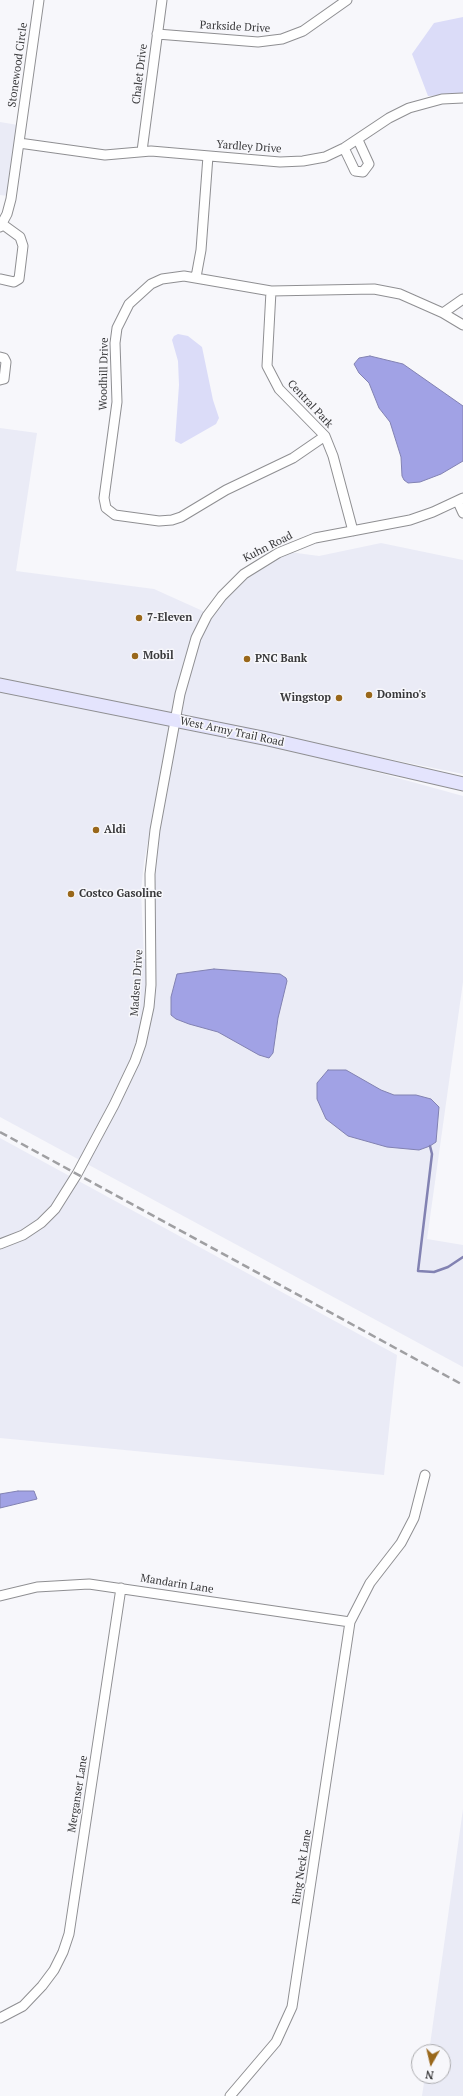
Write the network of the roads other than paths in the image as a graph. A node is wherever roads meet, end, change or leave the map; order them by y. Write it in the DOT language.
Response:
graph roads {
  1 [pos="39,0"];
  2 [pos="162,0"];
  3 [pos="341,2"];
  4 [pos="157,34"];
  5 [pos="463,98"];
  6 [pos="358,140"];
  7 [pos="19,143"];
  8 [pos="344,148"];
  9 [pos="142,151"];
  10 [pos="208,156"];
  11 [pos="1,225"];
  12 [pos="196,277"];
  13 [pos="0,278"];
  14 [pos="271,291"];
  15 [pos="463,299"];
  16 [pos="443,313"];
  17 [pos="463,325"];
  18 [pos="0,357"];
  19 [pos="0,380"];
  20 [pos="325,436"];
  21 [pos="460,500"];
  22 [pos="463,512"];
  23 [pos="354,531"];
  24 [pos="0,685"];
  25 [pos="175,721"];
  26 [pos="463,784"];
  27 [pos="0,1244"];
  28 [pos="425,1475"];
  29 [pos="121,1588"];
  30 [pos="0,1596"];
  31 [pos="350,1622"];
  32 [pos="0,2018"];
  33 [pos="230,2096"];
  1 -- 7 [label="street, Stonewood Circle"];
  2 -- 4 [label="street, Chalet Drive"];
  3 -- 4 [label="street, Parkside Drive"];
  4 -- 9 [label="street, Chalet Drive"];
  5 -- 6 [label="street, Yardley Drive"];
  6 -- 8 [label="street, Yardley Drive"];
  6 -- 8 [label="street"];
  7 -- 9 [label="street, Yardley Drive"];
  7 -- 11 [label="street, Stonewood Circle"];
  8 -- 10 [label="street, Yardley Drive"];
  9 -- 10 [label="street, Yardley Drive"];
  10 -- 12 [label="street"];
  11 -- 13 [label="street"];
  12 -- 14 [label="street, Woodhill Drive"];
  12 -- 20 [label="street, Woodhill Drive"];
  14 -- 16 [label="street, Woodhill Drive"];
  14 -- 20 [label="street, Central Park"];
  15 -- 16 [label="street"];
  16 -- 17 [label="street, Woodhill Drive"];
  18 -- 19 [label="street"];
  20 -- 23 [label="street, Central Park"];
  21 -- 22 [label="street"];
  21 -- 23 [label="street, Kuhn Road"];
  23 -- 25 [label="street, Kuhn Road"];
  24 -- 25 [label="main road, West Army Trail Road"];
  25 -- 26 [label="main road, West Army Trail Road"];
  25 -- 27 [label="street, Madsen Drive"];
  28 -- 31 [label="street, Ring Neck Lane"];
  29 -- 30 [label="street, Mandarin Lane"];
  29 -- 31 [label="street, Mandarin Lane"];
  29 -- 32 [label="street, Merganser Lane"];
  31 -- 33 [label="street, Ring Neck Lane"];
}
